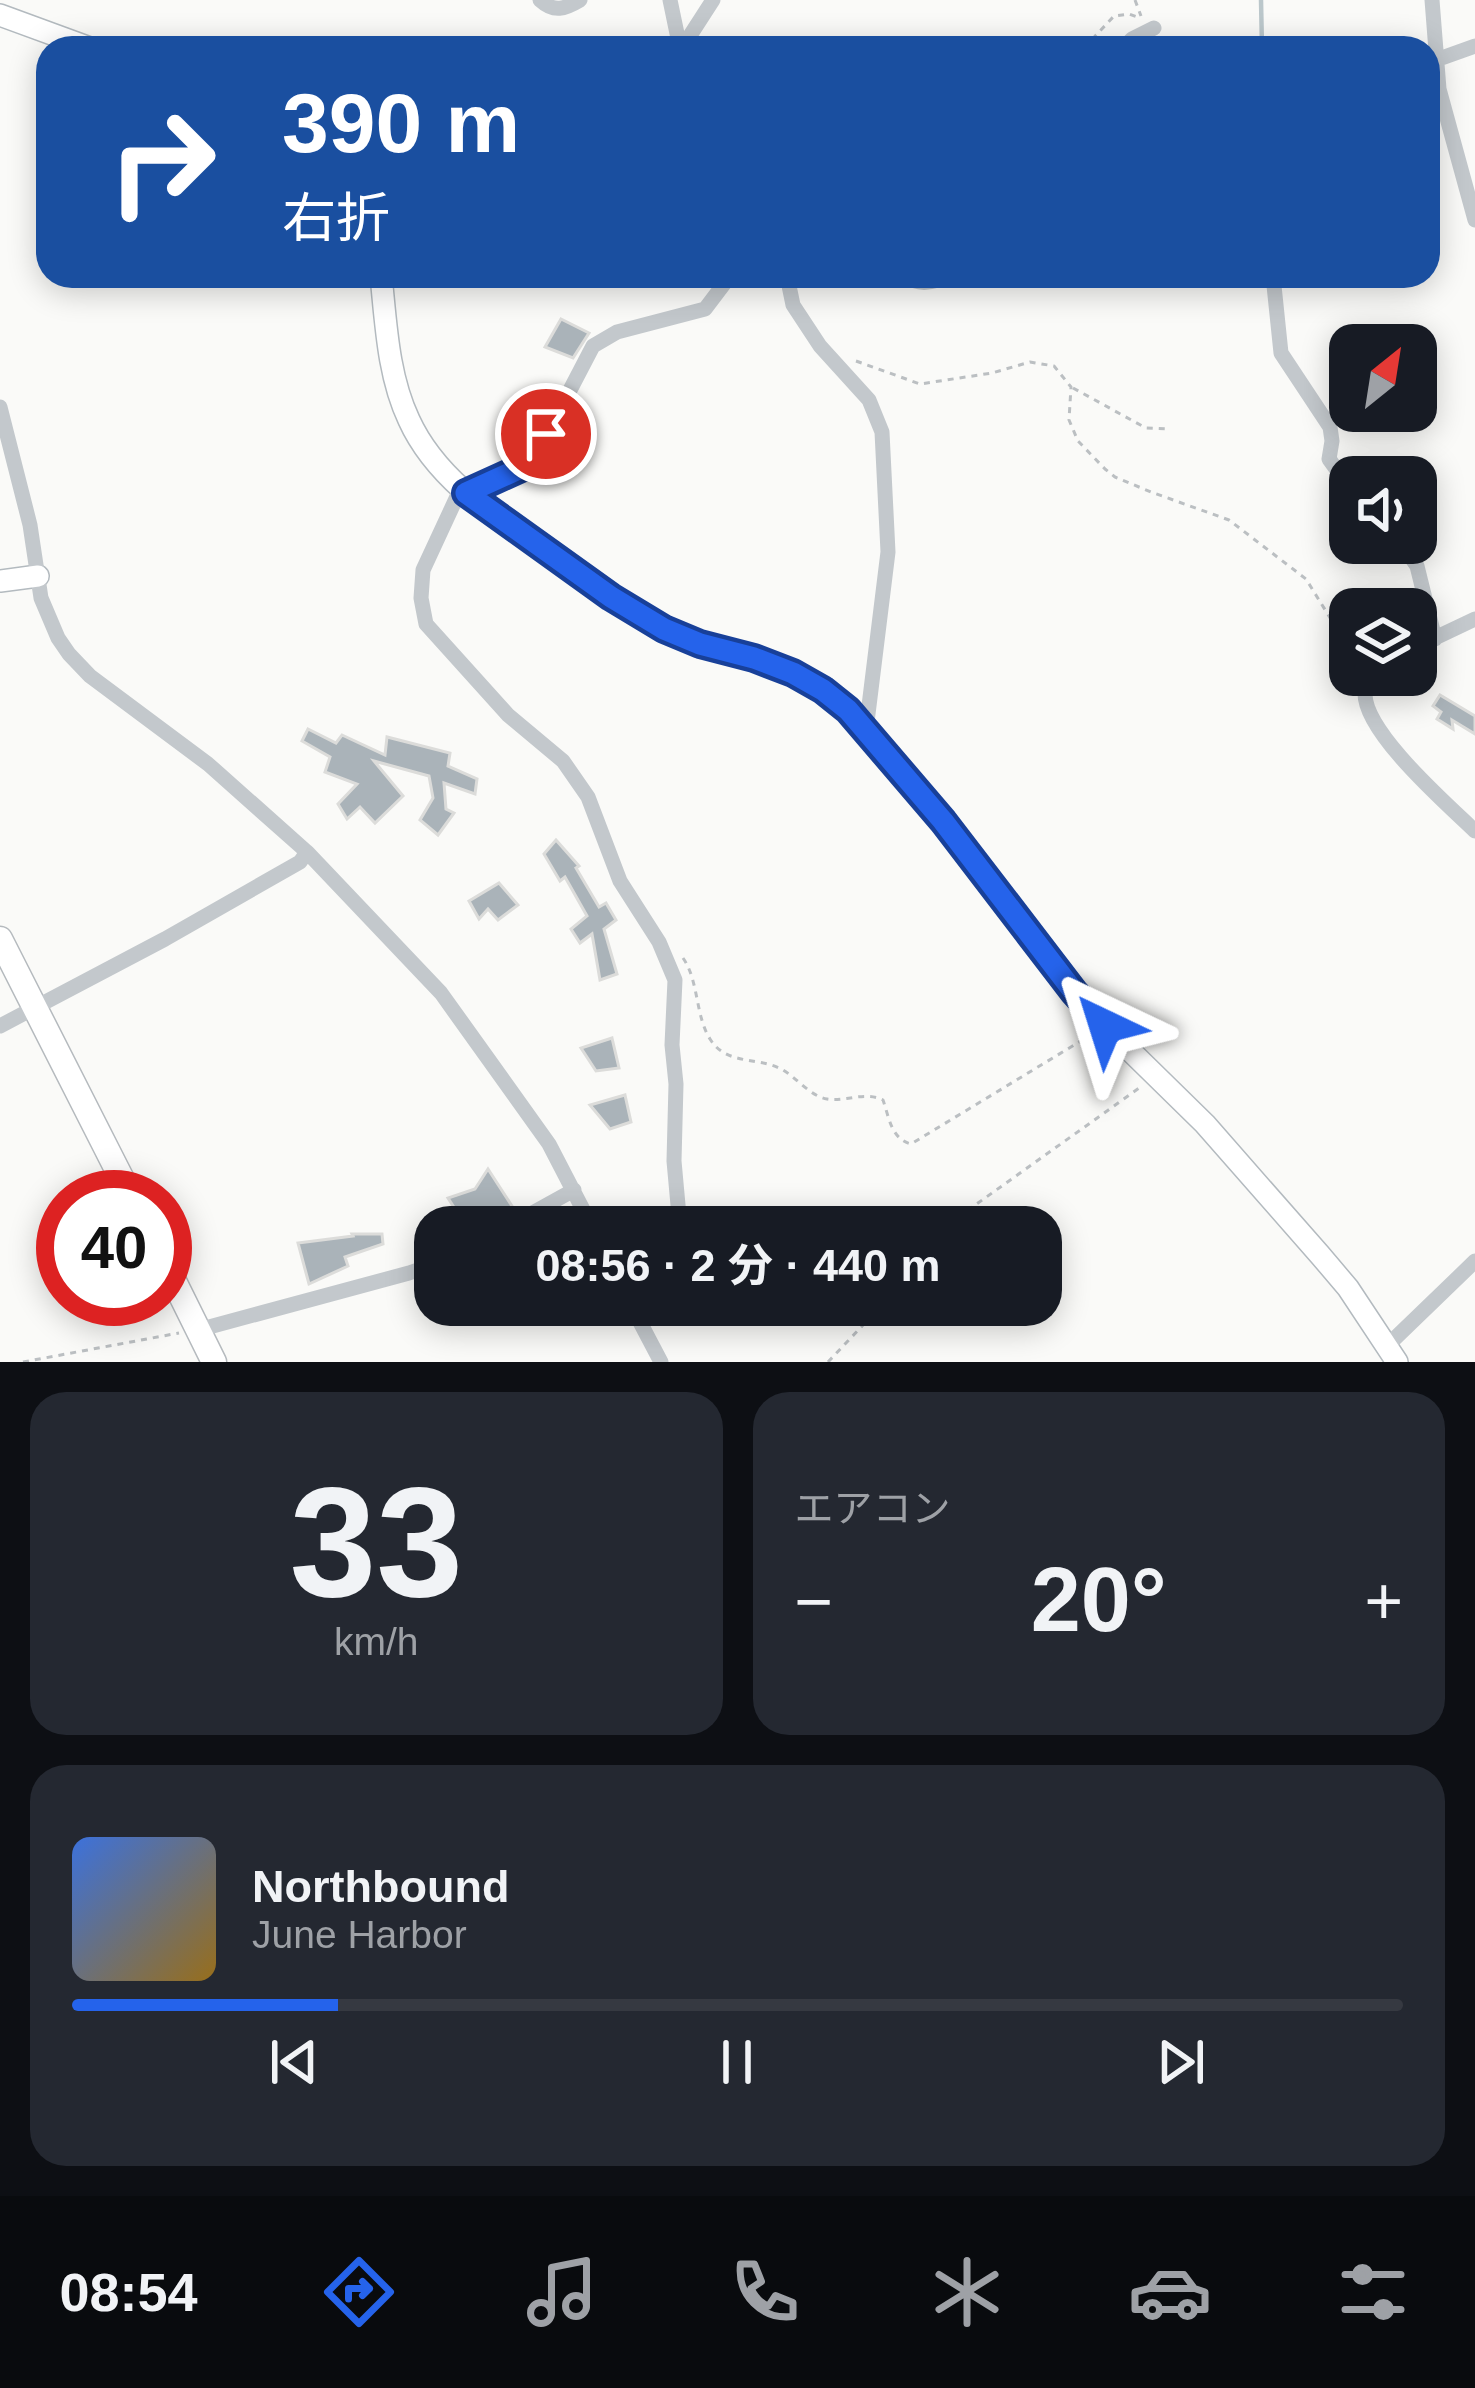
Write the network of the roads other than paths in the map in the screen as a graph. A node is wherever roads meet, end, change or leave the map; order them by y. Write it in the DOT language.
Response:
graph roads {
  1 [pos="540,0"];
  2 [pos="580,0"];
  3 [pos="670,0"];
  4 [pos="713,0"];
  5 [pos="1432,0"];
  6 [pos="0,15"];
  7 [pos="1154,28"];
  8 [pos="57,36"];
  9 [pos="678,36"];
  10 [pos="689,36"];
  11 [pos="1138,36"];
  12 [pos="1434,36"];
  13 [pos="1475,46"];
  14 [pos="1440,59"];
  15 [pos="1440,109"];
  16 [pos="1475,220"];
  17 [pos="382,288"];
  18 [pos="721,288"];
  19 [pos="789,288"];
  20 [pos="1274,288"];
  21 [pos="0,407"];
  22 [pos="1330,456"];
  23 [pos="464,491"];
  24 [pos="38,576"];
  25 [pos="0,581"];
  26 [pos="1475,619"];
  27 [pos="1437,638"];
  28 [pos="1365,696"];
  29 [pos="866,730"];
  30 [pos="1475,831"];
  31 [pos="307,852"];
  32 [pos="0,939"];
  33 [pos="35,1006"];
  34 [pos="0,1026"];
  35 [pos="117,1170"];
  36 [pos="574,1190"];
  37 [pos="545,1206"];
  38 [pos="582,1206"];
  39 [pos="678,1206"];
  40 [pos="1475,1261"];
  41 [pos="414,1272"];
  42 [pos="192,1318"];
  43 [pos="645,1326"];
  44 [pos="198,1330"];
  45 [pos="1392,1354"];
  46 [pos="214,1362"];
  47 [pos="661,1362"];
  1 -- 2 [label="street"];
  3 -- 9 [label="street"];
  4 -- 10 [label="street"];
  5 -- 12 [label="street"];
  6 -- 8 [label="street"];
  7 -- 11 [label="street"];
  13 -- 14 [label="street"];
  15 -- 16 [label="street"];
  17 -- 23 [label="street"];
  18 -- 23 [label="street"];
  19 -- 29 [label="street"];
  20 -- 22 [label="street"];
  21 -- 24 [label="street"];
  23 -- 29 [label="street"];
  23 -- 39 [label="street"];
  24 -- 25 [label="street"];
  24 -- 31 [label="street"];
  26 -- 27 [label="street"];
  28 -- 30 [label="street"];
  29 -- 45 [label="street"];
  31 -- 33 [label="street"];
  31 -- 36 [label="street"];
  32 -- 33 [label="main road"];
  33 -- 34 [label="street"];
  33 -- 35 [label="main road"];
  36 -- 37 [label="street"];
  36 -- 38 [label="street"];
  40 -- 45 [label="street"];
  41 -- 44 [label="street"];
  42 -- 44 [label="main road"];
  43 -- 47 [label="street"];
  44 -- 46 [label="main road"];
}
